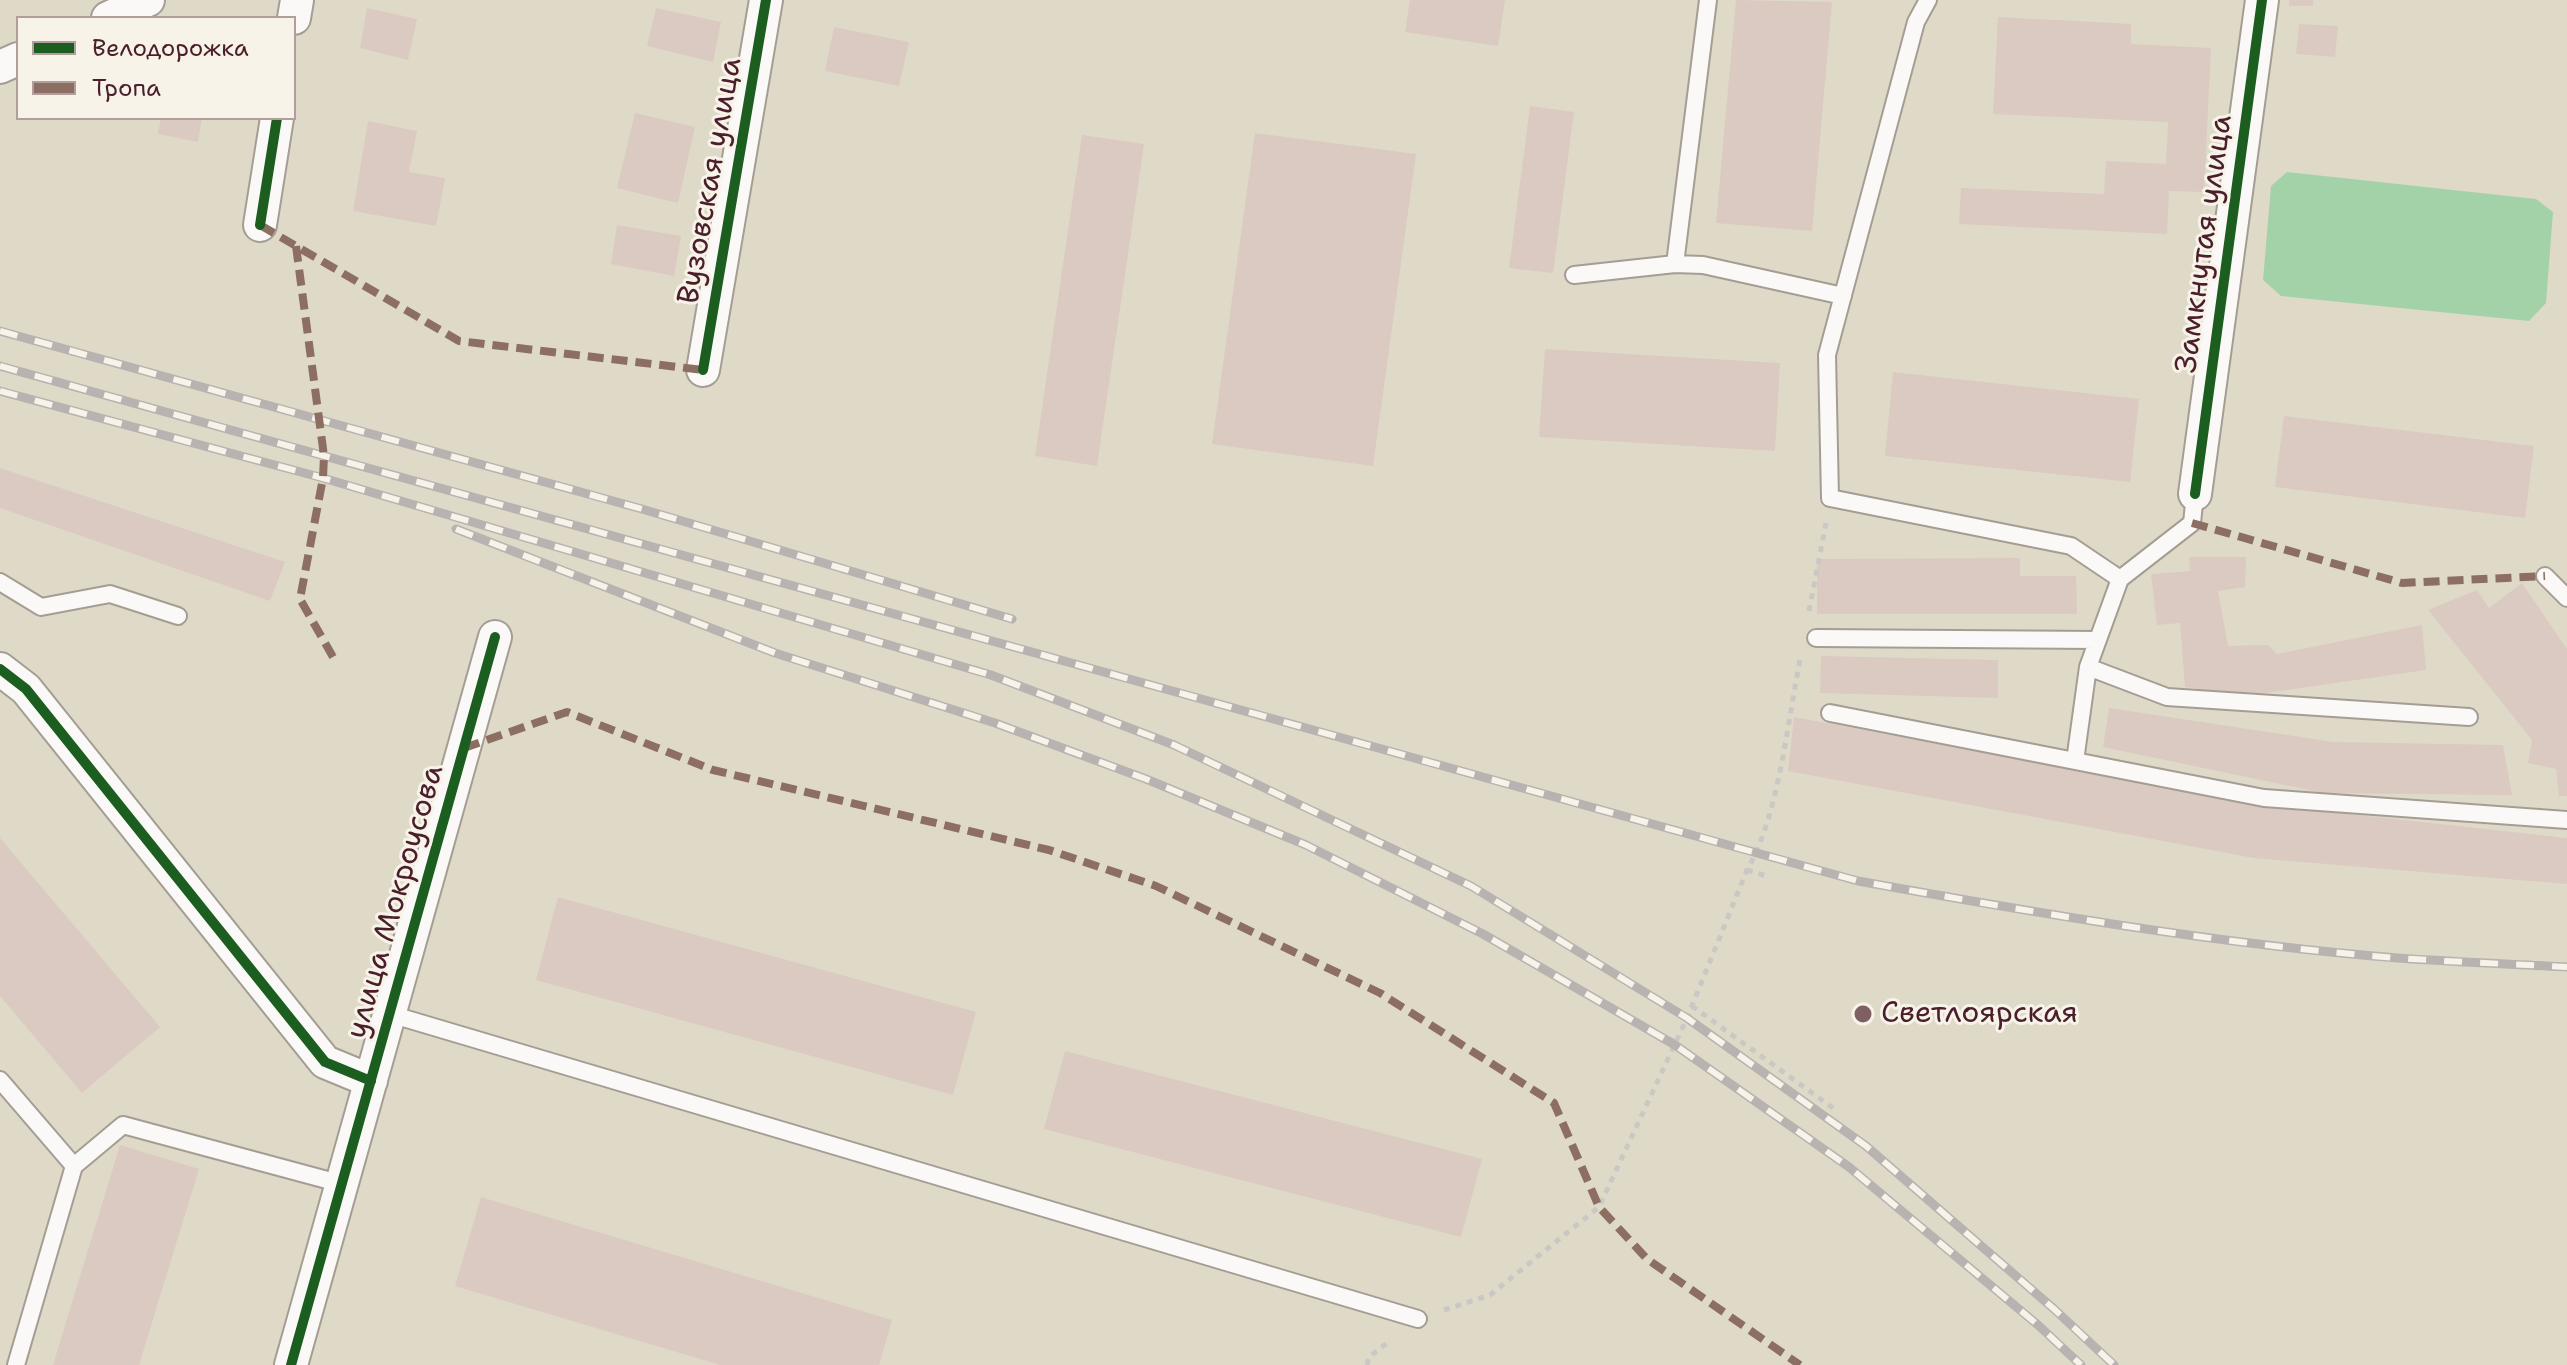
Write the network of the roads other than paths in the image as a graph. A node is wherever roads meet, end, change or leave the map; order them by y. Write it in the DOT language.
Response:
graph roads {
  1 [pos="148,0"];
  2 [pos="766,0"];
  3 [pos="1708,0"];
  4 [pos="1928,0"];
  5 [pos="2262,0"];
  6 [pos="112,16"];
  7 [pos="277,120"];
  8 [pos="260,225"];
  9 [pos="1675,264"];
  10 [pos="1574,275"];
  11 [pos="1843,296"];
  12 [pos="703,370"];
  13 [pos="2195,494"];
  14 [pos="2545,576"];
  15 [pos="2120,579"];
  16 [pos="0,582"];
  17 [pos="2567,598"];
  18 [pos="178,616"];
  19 [pos="495,637"];
  20 [pos="1816,638"];
  21 [pos="2098,640"];
  22 [pos="2088,667"];
  23 [pos="0,669"];
  24 [pos="1830,713"];
  25 [pos="2469,717"];
  26 [pos="2075,761"];
  27 [pos="2567,820"];
  28 [pos="390,1014"];
  29 [pos="0,1080"];
  30 [pos="371,1081"];
  31 [pos="74,1166"];
  32 [pos="342,1184"];
  33 [pos="1418,1319"];
  34 [pos="16,1365"];
  35 [pos="291,1365"];
  1 -- 6 [label="street"];
  2 -- 12 [label="street, Вузовская улица"];
  3 -- 9 [label="lane"];
  4 -- 11 [label="lane"];
  5 -- 13 [label="street, Замкнутая улица"];
  7 -- 8 [label="street"];
  9 -- 10 [label="lane"];
  9 -- 11 [label="lane"];
  11 -- 15 [label="lane"];
  13 -- 15 [label="lane"];
  14 -- 17 [label="lane"];
  15 -- 21 [label="lane"];
  16 -- 18 [label="lane"];
  19 -- 28 [label="street, улица Мокроусова"];
  20 -- 21 [label="lane"];
  21 -- 22 [label="lane"];
  22 -- 25 [label="lane"];
  22 -- 26 [label="lane"];
  23 -- 30 [label="street"];
  24 -- 26 [label="lane"];
  26 -- 27 [label="lane"];
  28 -- 30 [label="street, улица Мокроусова"];
  28 -- 33 [label="lane"];
  29 -- 31 [label="lane"];
  30 -- 32 [label="street, улица Мокроусова"];
  31 -- 32 [label="lane"];
  31 -- 34 [label="lane"];
  32 -- 35 [label="street, улица Мокроусова"];
}
